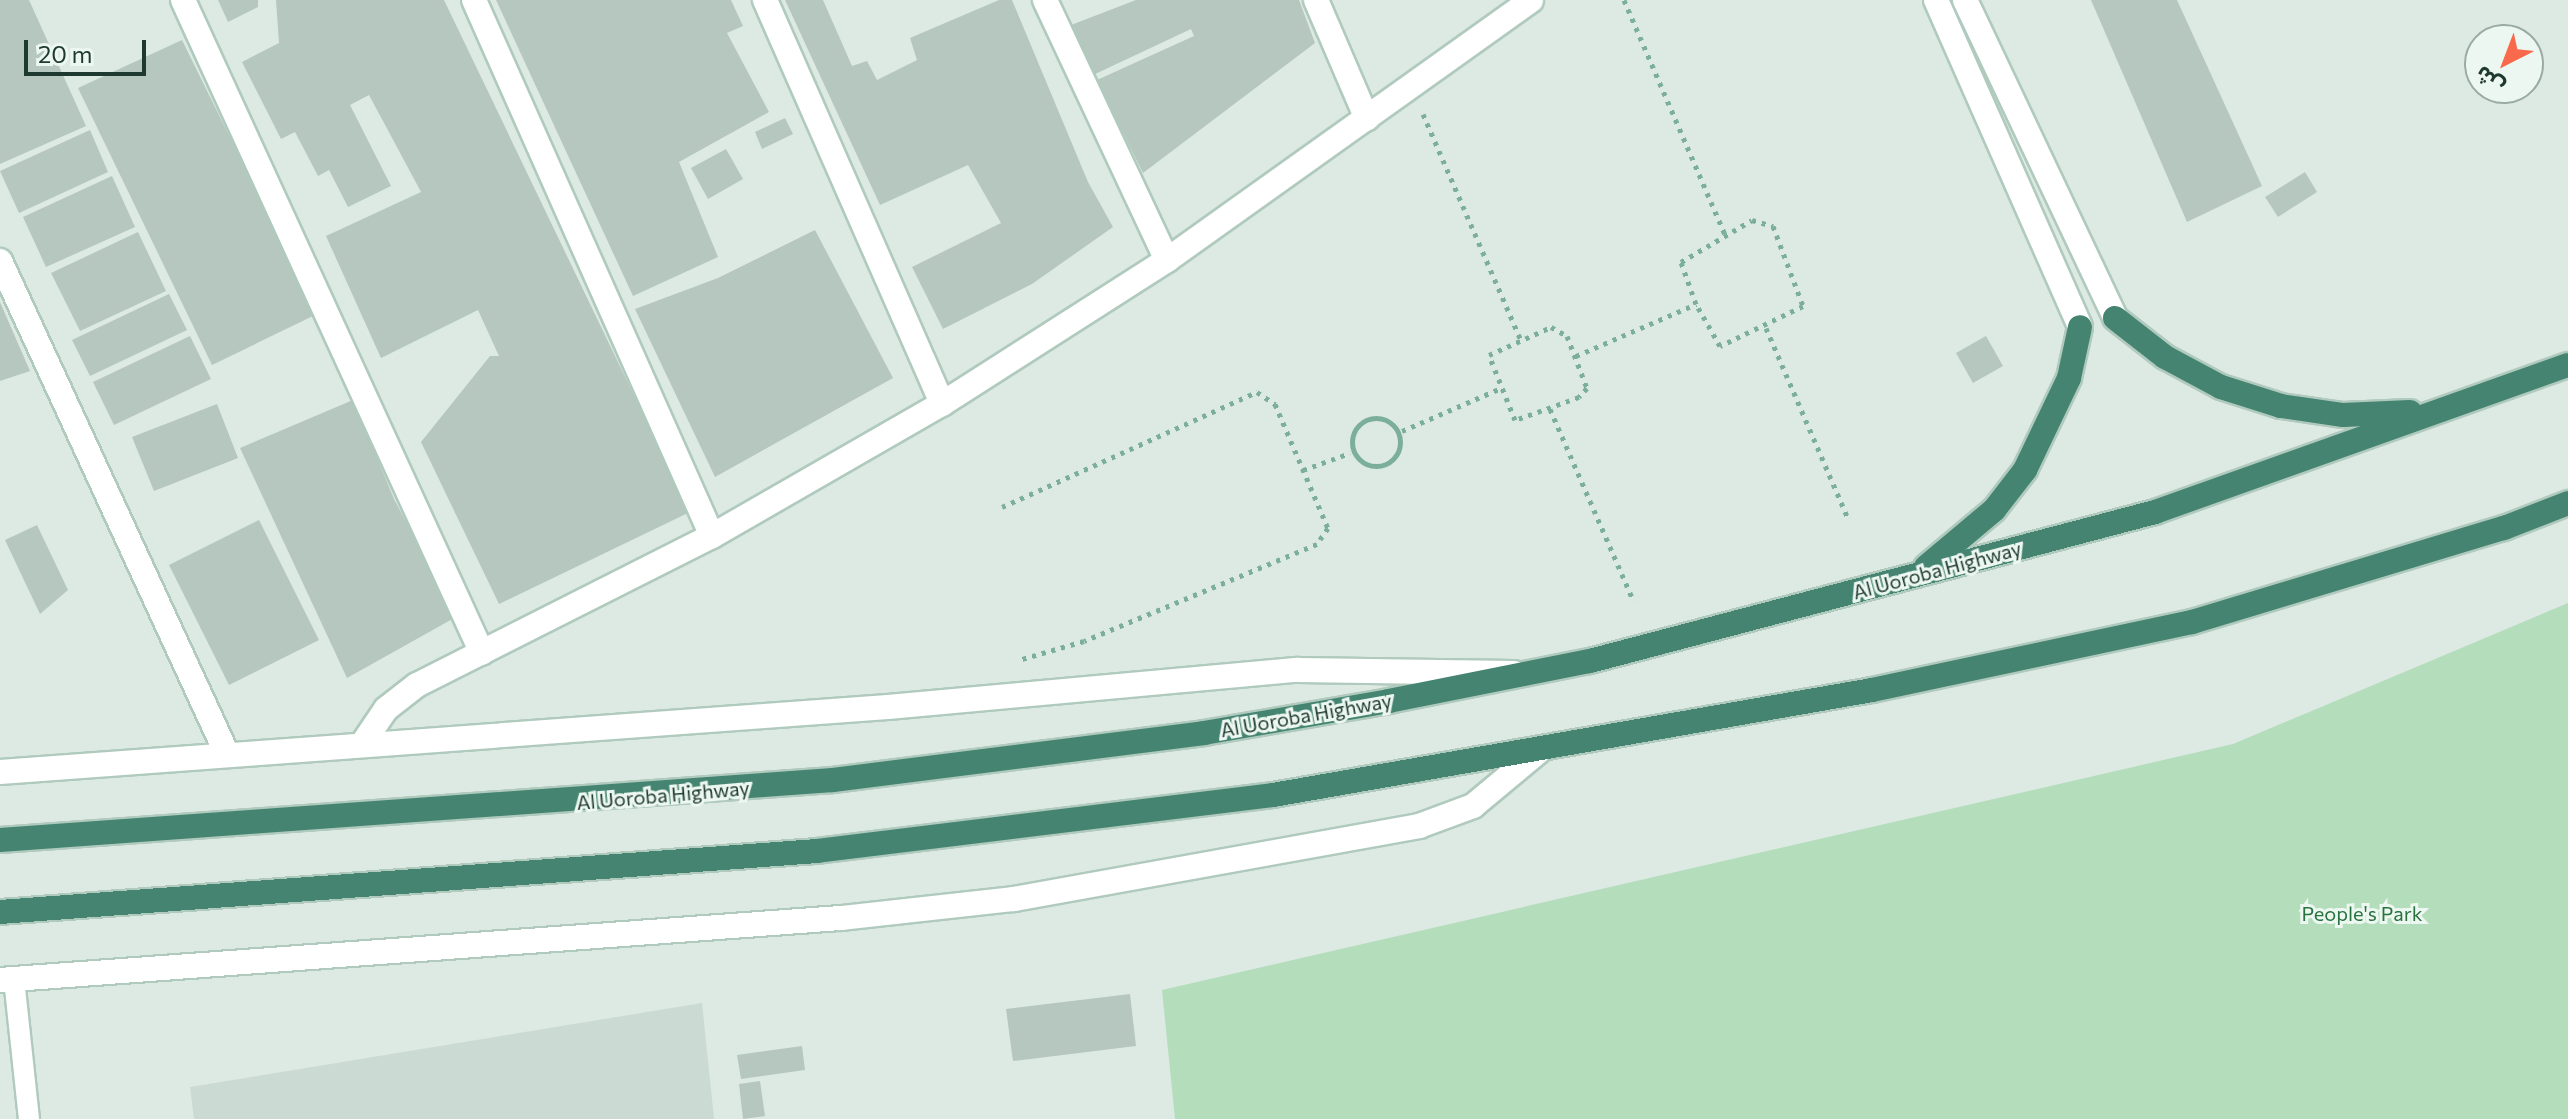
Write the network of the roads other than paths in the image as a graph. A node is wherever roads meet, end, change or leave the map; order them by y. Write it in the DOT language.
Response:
graph roads {
  1 [pos="183,0"];
  2 [pos="474,0"];
  3 [pos="765,0"];
  4 [pos="1045,0"];
  5 [pos="1316,0"];
  6 [pos="1531,0"];
  7 [pos="1936,0"];
  8 [pos="1965,0"];
  9 [pos="1367,119"];
  10 [pos="1167,260"];
  11 [pos="0,261"];
  12 [pos="2115,318"];
  13 [pos="2080,327"];
  14 [pos="2568,365"];
  15 [pos="2467,400"];
  16 [pos="942,404"];
  17 [pos="2568,503"];
  18 [pos="712,536"];
  19 [pos="1915,575"];
  20 [pos="482,653"];
  21 [pos="1525,673"];
  22 [pos="363,743"];
  23 [pos="1539,751"];
  24 [pos="226,752"];
  25 [pos="0,772"];
  26 [pos="0,840"];
  27 [pos="0,912"];
  28 [pos="7,980"];
  29 [pos="29,1119"];
  1 -- 20 [label="street"];
  2 -- 18 [label="street"];
  3 -- 16 [label="street"];
  4 -- 10 [label="street"];
  5 -- 9 [label="street"];
  6 -- 9 [label="street"];
  7 -- 13 [label="street"];
  8 -- 12 [label="street"];
  9 -- 10 [label="street"];
  10 -- 16 [label="street"];
  11 -- 24 [label="street"];
  12 -- 15 [label="highway"];
  13 -- 19 [label="highway"];
  14 -- 15 [label="highway, Al Uoroba Highway"];
  15 -- 19 [label="highway, Al Uoroba Highway"];
  16 -- 18 [label="street"];
  17 -- 23 [label="highway"];
  18 -- 20 [label="street"];
  19 -- 21 [label="highway, Al Uoroba Highway"];
  20 -- 22 [label="street"];
  21 -- 22 [label="street"];
  21 -- 26 [label="highway, Al Uoroba Highway"];
  22 -- 24 [label="street"];
  23 -- 27 [label="highway"];
  23 -- 28 [label="street"];
  24 -- 25 [label="street"];
  28 -- 29 [label="lane"];
}
